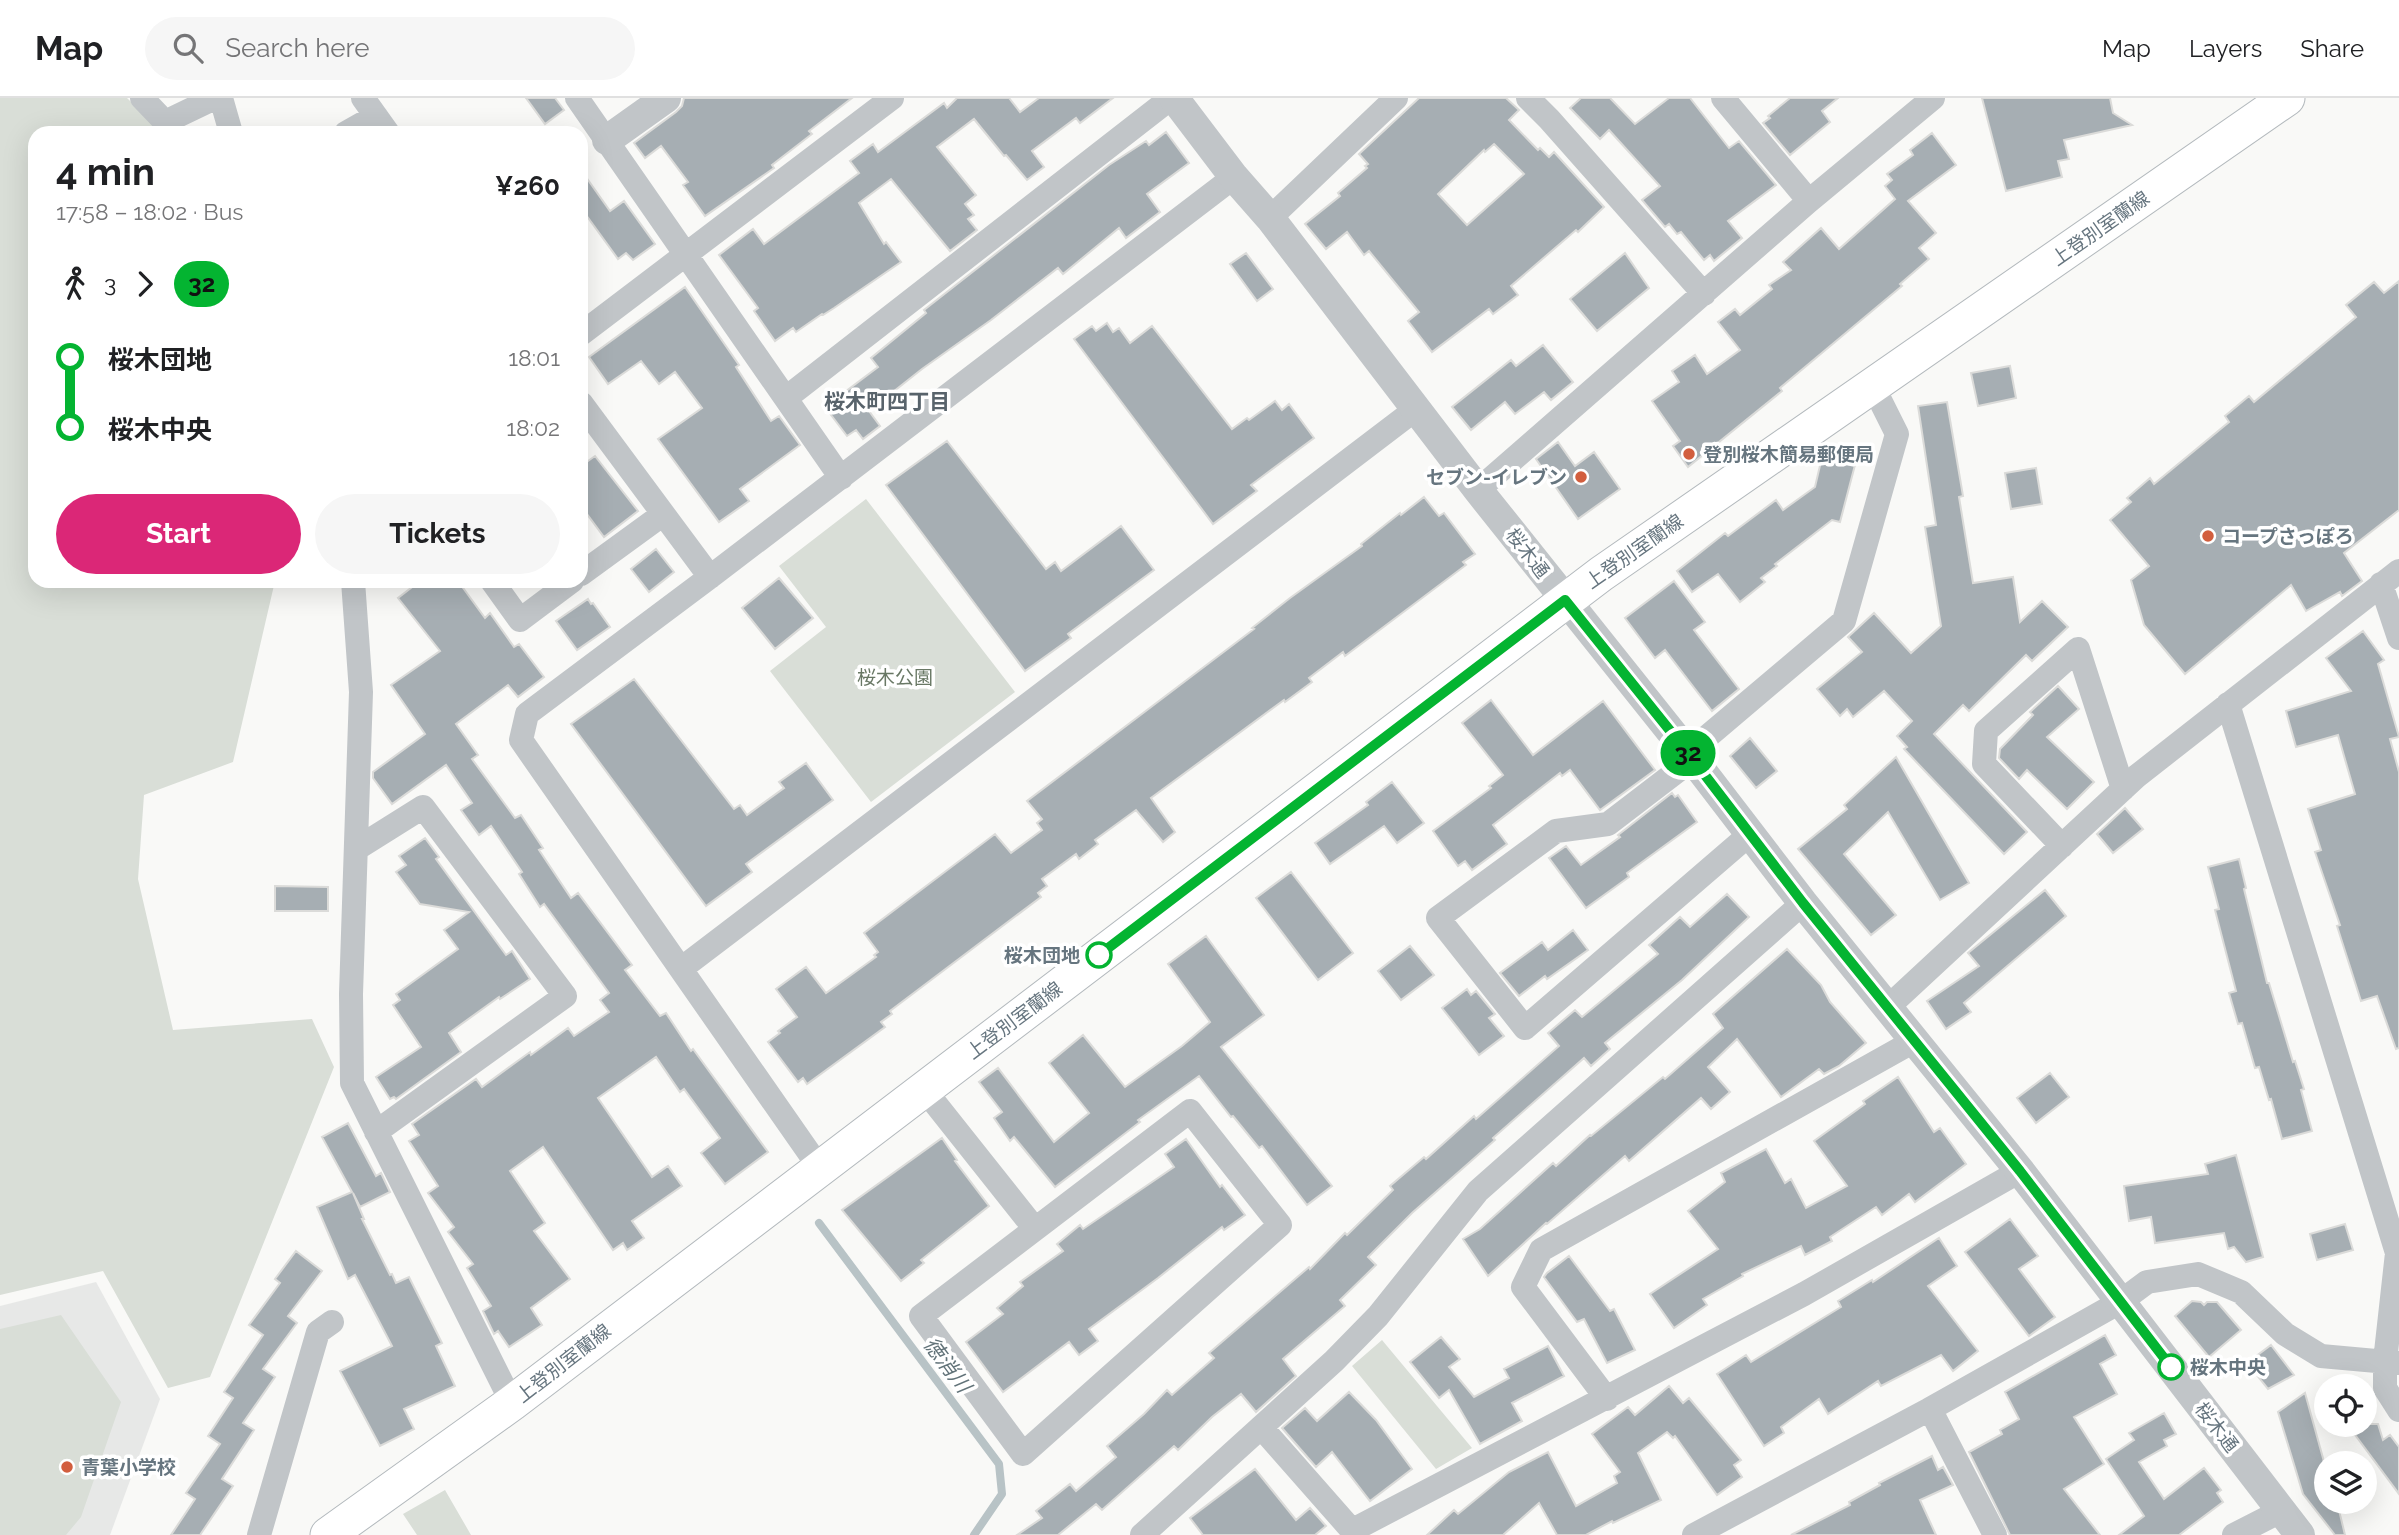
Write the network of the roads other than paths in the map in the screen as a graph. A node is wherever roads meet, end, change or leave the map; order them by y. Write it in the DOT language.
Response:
graph roads {
  1 [pos="142,98"];
  2 [pos="218,98"];
  3 [pos="577,98"];
  4 [pos="666,98"];
  5 [pos="892,98"];
  6 [pos="1173,98"];
  7 [pos="1396,98"];
  8 [pos="1528,98"];
  9 [pos="1723,98"];
  10 [pos="2287,98"];
  11 [pos="1917,103"];
  12 [pos="376,116"];
  13 [pos="228,126"];
  14 [pos="358,126"];
  15 [pos="607,140"];
  16 [pos="1234,177"];
  17 [pos="1809,201"];
  18 [pos="1270,218"];
  19 [pos="686,254"];
  20 [pos="1704,294"];
  21 [pos="588,329"];
  22 [pos="1872,386"];
  23 [pos="786,398"];
  24 [pos="1416,409"];
  25 [pos="588,413"];
  26 [pos="841,478"];
  27 [pos="1478,490"];
  28 [pos="662,515"];
  29 [pos="588,569"];
  30 [pos="710,577"];
  31 [pos="2390,578"];
  32 [pos="353,588"];
  33 [pos="497,588"];
  34 [pos="563,588"];
  35 [pos="1565,600"];
  36 [pos="2399,638"];
  37 [pos="2228,704"];
  38 [pos="1691,756"];
  39 [pos="2123,789"];
  40 [pos="1750,834"];
  41 [pos="2062,846"];
  42 [pos="356,849"];
  43 [pos="1803,903"];
  44 [pos="682,968"];
  45 [pos="1887,1008"];
  46 [pos="1914,1041"];
  47 [pos="923,1088"];
  48 [pos="376,1132"];
  49 [pos="819,1167"];
  50 [pos="2020,1171"];
  51 [pos="1035,1229"];
  52 [pos="2120,1301"];
  53 [pos="331,1322"];
  54 [pos="2392,1362"];
  55 [pos="1607,1399"];
  56 [pos="512,1403"];
  57 [pos="1930,1409"];
  58 [pos="2399,1410"];
  59 [pos="1261,1427"];
  60 [pos="2281,1511"];
  61 [pos="1354,1533"];
  62 [pos="259,1535"];
  63 [pos="328,1535"];
  64 [pos="1142,1535"];
  65 [pos="1694,1535"];
  66 [pos="1995,1535"];
  67 [pos="2234,1535"];
  68 [pos="2300,1535"];
  1 -- 2 [label="street"];
  2 -- 13 [label="street"];
  3 -- 15 [label="street"];
  4 -- 15 [label="street"];
  5 -- 19 [label="street"];
  6 -- 16 [label="street, 桜木通"];
  6 -- 23 [label="street"];
  7 -- 18 [label="street"];
  8 -- 20 [label="street"];
  9 -- 17 [label="street"];
  10 -- 22 [label="main road, 上登別室蘭線"];
  11 -- 17 [label="street"];
  12 -- 14 [label="street"];
  15 -- 19 [label="street"];
  16 -- 18 [label="street, 桜木通"];
  16 -- 26 [label="street"];
  17 -- 20 [label="street"];
  18 -- 24 [label="street, 桜木通"];
  19 -- 21 [label="street"];
  19 -- 23 [label="street"];
  20 -- 27 [label="street"];
  22 -- 35 [label="main road, 上登別室蘭線"];
  22 -- 38 [label="street"];
  23 -- 26 [label="street"];
  24 -- 27 [label="street, 桜木通"];
  24 -- 44 [label="street"];
  25 -- 28 [label="street"];
  26 -- 30 [label="street"];
  27 -- 35 [label="street, 桜木通"];
  28 -- 29 [label="street"];
  28 -- 30 [label="street"];
  30 -- 44 [label="street"];
  31 -- 36 [label="street"];
  31 -- 37 [label="street"];
  32 -- 42 [label="street"];
  33 -- 34 [label="street"];
  35 -- 38 [label="street, 桜木通"];
  35 -- 47 [label="main road, 上登別室蘭線"];
  37 -- 39 [label="street"];
  37 -- 54 [label="street"];
  38 -- 40 [label="street, 桜木通"];
  38 -- 40 [label="street"];
  39 -- 41 [label="street"];
  39 -- 41 [label="street"];
  40 -- 43 [label="street, 桜木通"];
  41 -- 45 [label="street"];
  42 -- 48 [label="street"];
  42 -- 48 [label="street"];
  43 -- 45 [label="street, 桜木通"];
  43 -- 59 [label="street"];
  44 -- 49 [label="street"];
  45 -- 46 [label="street, 桜木通"];
  46 -- 50 [label="street, 桜木通"];
  46 -- 55 [label="street"];
  47 -- 49 [label="main road, 上登別室蘭線"];
  47 -- 51 [label="street"];
  48 -- 56 [label="street"];
  49 -- 56 [label="main road, 上登別室蘭線"];
  50 -- 52 [label="street, 桜木通"];
  50 -- 55 [label="street"];
  51 -- 51 [label="street"];
  52 -- 54 [label="street"];
  52 -- 57 [label="street"];
  52 -- 60 [label="street, 桜木通"];
  53 -- 62 [label="street"];
  54 -- 58 [label="street"];
  55 -- 61 [label="street"];
  56 -- 63 [label="main road, 上登別室蘭線"];
  57 -- 65 [label="street"];
  57 -- 66 [label="street"];
  59 -- 61 [label="street"];
  59 -- 64 [label="street"];
  60 -- 67 [label="street"];
  60 -- 68 [label="street, 桜木通"];
}
